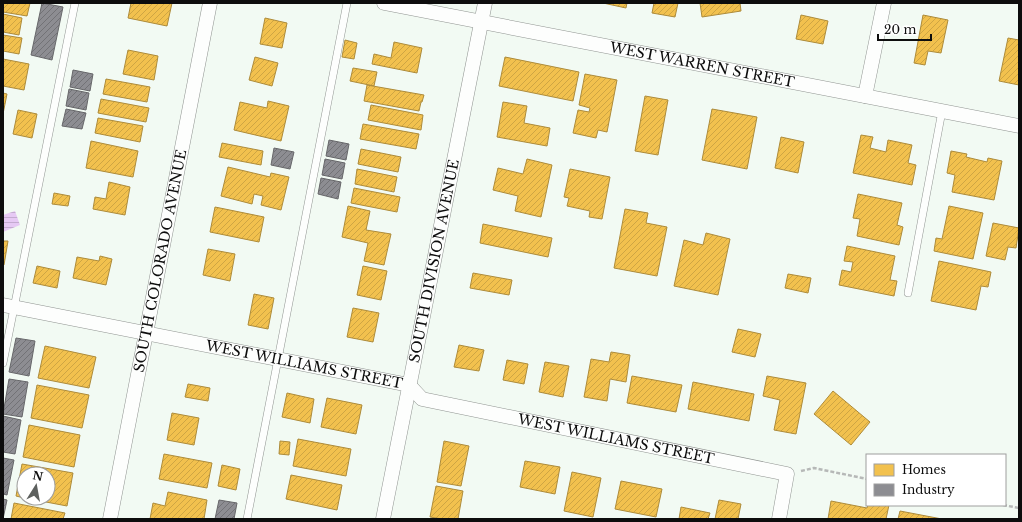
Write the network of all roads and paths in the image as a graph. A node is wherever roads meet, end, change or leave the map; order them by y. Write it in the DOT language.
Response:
graph roads {
  1 [pos="75,3"];
  2 [pos="210,3"];
  3 [pos="347,3"];
  4 [pos="384,3"];
  5 [pos="484,3"];
  6 [pos="884,3"];
  7 [pos="481,22"];
  8 [pos="864,96"];
  9 [pos="942,111"];
  10 [pos="1019,126"];
  11 [pos="908,293"];
  12 [pos="9,306"];
  13 [pos="146,333"];
  14 [pos="277,359"];
  15 [pos="3,364"];
  16 [pos="409,385"];
  17 [pos="788,474"];
  18 [pos="866,479"];
  19 [pos="1006,506"];
  20 [pos="1019,508"];
  21 [pos="110,519"];
  22 [pos="247,519"];
  23 [pos="383,519"];
  24 [pos="779,519"];
  1 -- 12 [label="lane"];
  2 -- 13 [label="street, SOUTH COLORADO AVENUE"];
  3 -- 14 [label="lane"];
  4 -- 7 [label="street, WEST WARREN STREET"];
  5 -- 7 [label="street, SOUTH DIVISION AVENUE"];
  6 -- 8 [label="street"];
  7 -- 8 [label="street, WEST WARREN STREET"];
  7 -- 16 [label="street, SOUTH DIVISION AVENUE"];
  8 -- 9 [label="street, WEST WARREN STREET"];
  9 -- 10 [label="street, WEST WARREN STREET"];
  9 -- 11 [label="lane"];
  12 -- 13 [label="street, WEST WILLIAMS STREET"];
  12 -- 15 [label="lane"];
  13 -- 14 [label="street, WEST WILLIAMS STREET"];
  13 -- 21 [label="street, SOUTH COLORADO AVENUE"];
  14 -- 16 [label="street, WEST WILLIAMS STREET"];
  14 -- 22 [label="lane"];
  16 -- 17 [label="street, WEST WILLIAMS STREET"];
  16 -- 23 [label="street, SOUTH DIVISION AVENUE"];
  17 -- 18 [label="path"];
  17 -- 24 [label="street"];
  19 -- 20 [label="path"];
}
